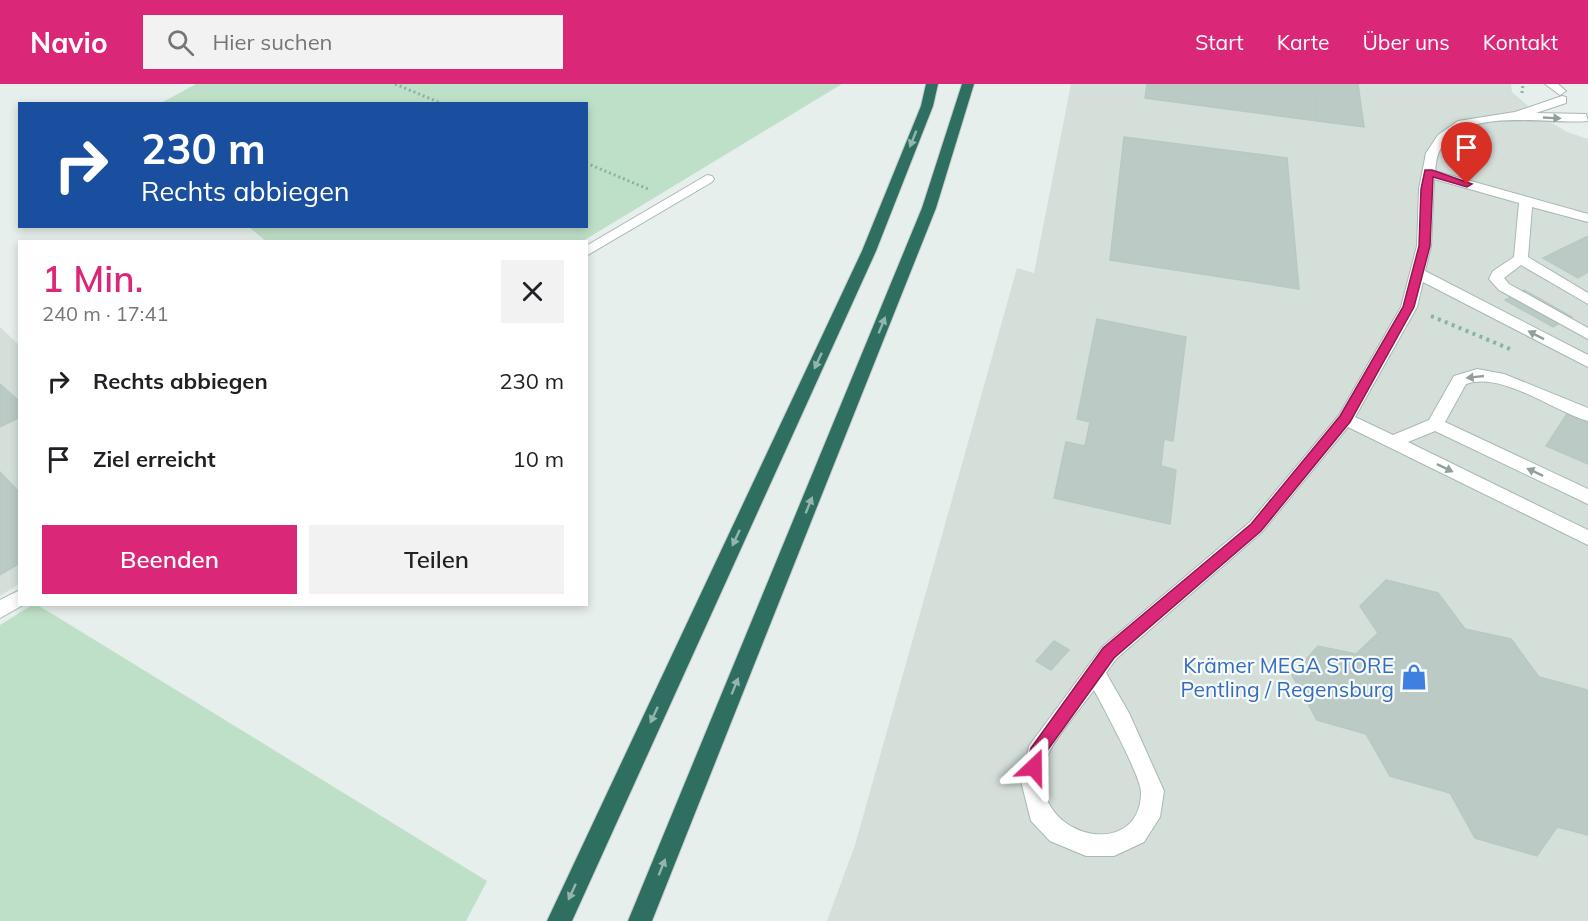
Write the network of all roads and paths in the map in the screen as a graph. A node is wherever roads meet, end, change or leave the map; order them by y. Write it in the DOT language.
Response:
graph roads {
  1 [pos="395,84"];
  2 [pos="932,84"];
  3 [pos="968,84"];
  4 [pos="1560,90"];
  5 [pos="438,102"];
  6 [pos="1517,115"];
  7 [pos="1587,119"];
  8 [pos="588,164"];
  9 [pos="1428,172"];
  10 [pos="707,179"];
  11 [pos="673,200"];
  12 [pos="1526,202"];
  13 [pos="1588,218"];
  14 [pos="588,251"];
  15 [pos="1521,259"];
  16 [pos="1417,273"];
  17 [pos="1584,292"];
  18 [pos="1409,307"];
  19 [pos="1588,334"];
  20 [pos="1514,351"];
  21 [pos="1588,362"];
  22 [pos="1588,415"];
  23 [pos="1345,419"];
  24 [pos="1435,424"];
  25 [pos="1393,442"];
  26 [pos="1588,497"];
  27 [pos="1588,538"];
  28 [pos="18,599"];
  29 [pos="0,610"];
  30 [pos="1095,672"];
  31 [pos="559,921"];
  32 [pos="640,921"];
  1 -- 5 [label="path"];
  2 -- 31 [label="highway, one-way"];
  32 -- 3 [label="highway, one-way"];
  4 -- 6 [label="street"];
  4 -- 7 [label="street"];
  6 -- 7 [label="street, one-way"];
  6 -- 9 [label="street"];
  8 -- 11 [label="path"];
  9 -- 12 [label="street"];
  9 -- 16 [label="street"];
  10 -- 11 [label="street"];
  11 -- 14 [label="street"];
  12 -- 13 [label="street"];
  12 -- 15 [label="street"];
  15 -- 17 [label="street"];
  15 -- 19 [label="street"];
  16 -- 18 [label="street"];
  21 -- 16 [label="street, one-way"];
  18 -- 20 [label="path"];
  18 -- 23 [label="street"];
  22 -- 24 [label="street, one-way"];
  23 -- 25 [label="street"];
  23 -- 30 [label="street"];
  24 -- 25 [label="street"];
  26 -- 24 [label="street, one-way"];
  25 -- 27 [label="street, one-way"];
  28 -- 29 [label="street"];
  30 -- 30 [label="street"];
}
